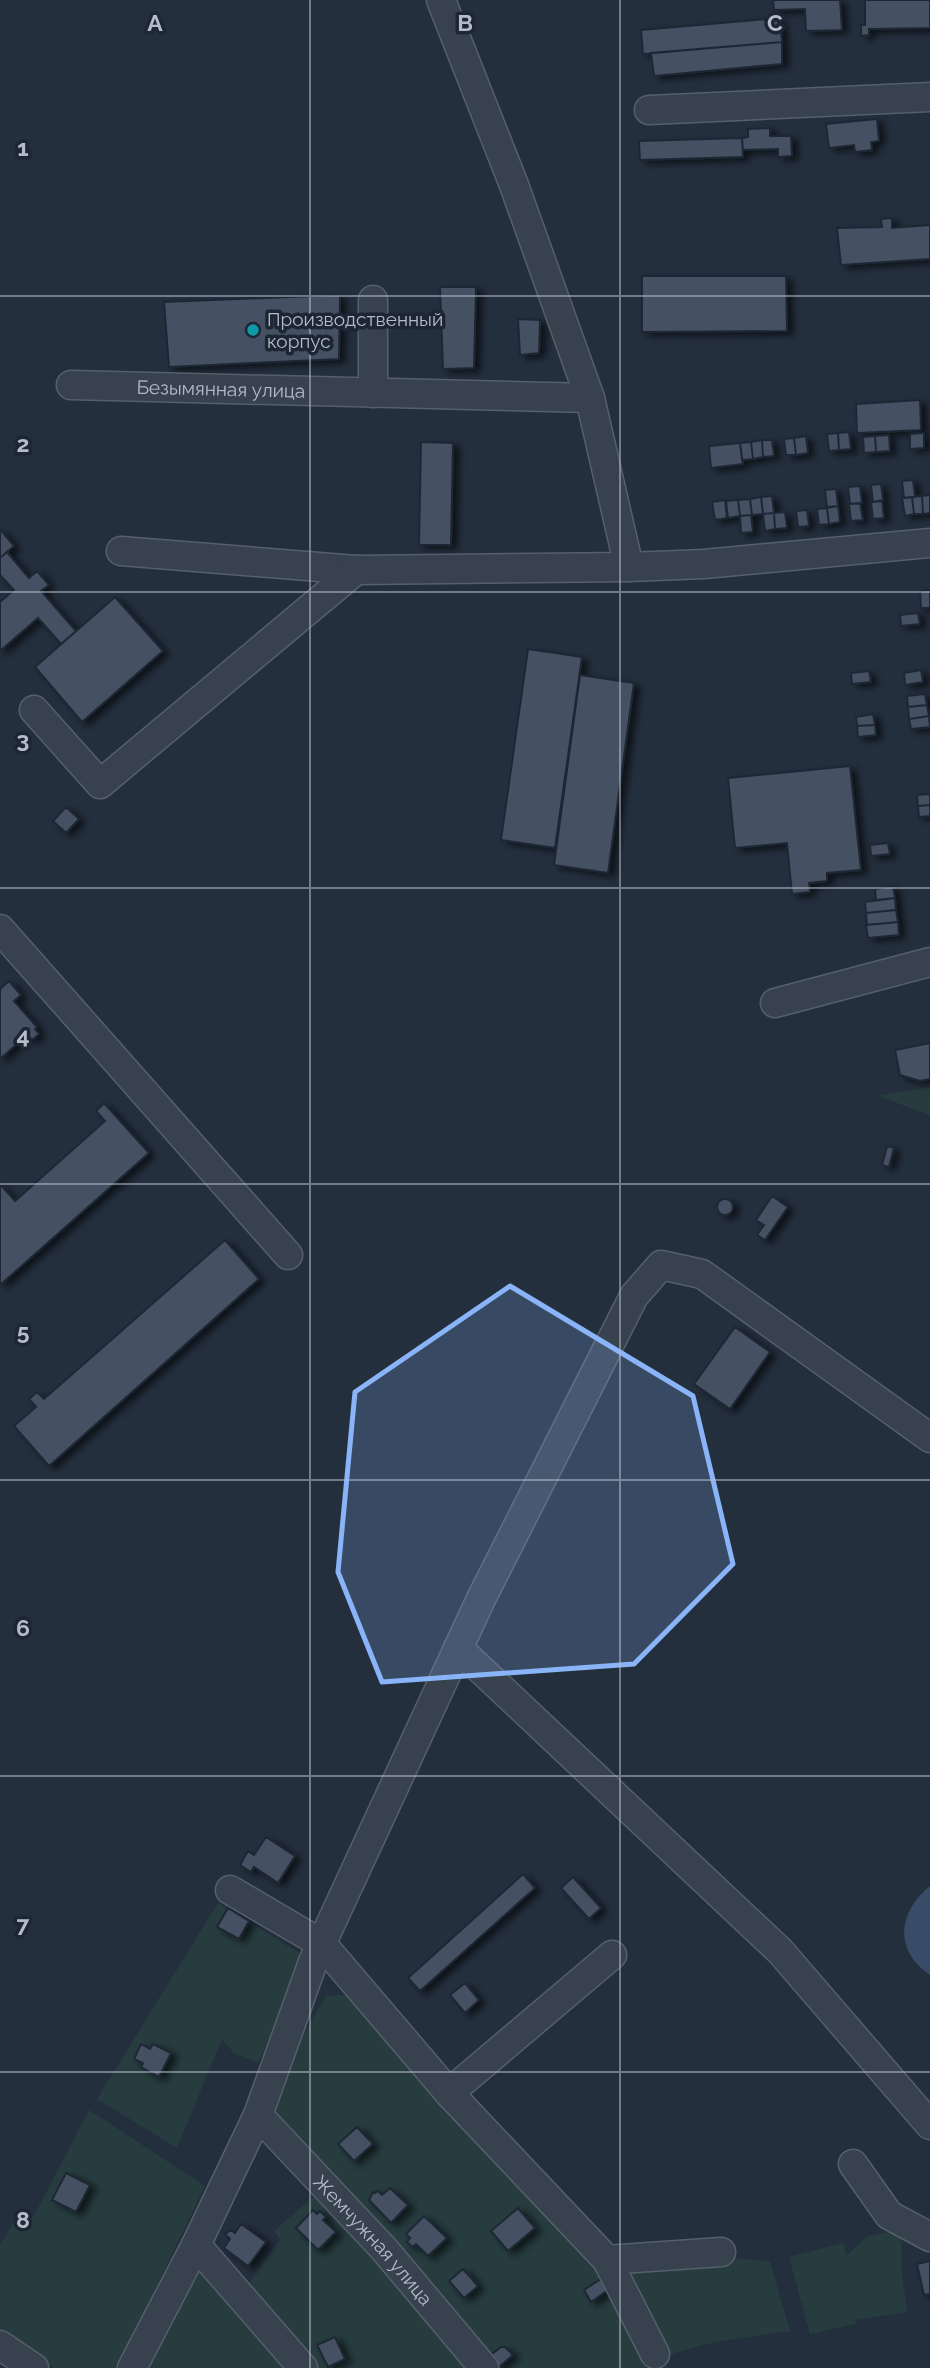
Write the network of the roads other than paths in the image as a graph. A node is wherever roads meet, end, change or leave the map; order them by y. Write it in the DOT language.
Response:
graph roads {
  1 [pos="441,0"];
  2 [pos="930,97"];
  3 [pos="649,110"];
  4 [pos="373,300"];
  5 [pos="71,385"];
  6 [pos="373,393"];
  7 [pos="590,398"];
  8 [pos="930,543"];
  9 [pos="121,551"];
  10 [pos="629,567"];
  11 [pos="356,570"];
  12 [pos="34,710"];
  13 [pos="0,929"];
  14 [pos="930,962"];
  15 [pos="775,1003"];
  16 [pos="288,1255"];
  17 [pos="930,1438"];
  18 [pos="458,1648"];
  19 [pos="230,1890"];
  20 [pos="322,1944"];
  21 [pos="612,1955"];
  22 [pos="449,2093"];
  23 [pos="258,2115"];
  24 [pos="930,2125"];
  25 [pos="853,2164"];
  26 [pos="930,2237"];
  27 [pos="196,2245"];
  28 [pos="721,2252"];
  29 [pos="607,2260"];
  30 [pos="0,2345"];
  31 [pos="655,2354"];
  32 [pos="34,2368"];
  33 [pos="132,2368"];
  34 [pos="303,2368"];
  35 [pos="484,2368"];
  1 -- 7 [label="street"];
  2 -- 3 [label="street"];
  4 -- 6 [label="street"];
  5 -- 6 [label="street, Безымянная улица"];
  6 -- 7 [label="street, Безымянная улица"];
  7 -- 10 [label="street"];
  8 -- 10 [label="street"];
  9 -- 11 [label="street"];
  10 -- 11 [label="street"];
  11 -- 12 [label="street"];
  13 -- 16 [label="street"];
  14 -- 15 [label="street"];
  17 -- 18 [label="street"];
  18 -- 20 [label="street"];
  18 -- 24 [label="street"];
  19 -- 20 [label="street"];
  20 -- 22 [label="street"];
  20 -- 23 [label="street"];
  21 -- 22 [label="street"];
  22 -- 29 [label="street"];
  23 -- 27 [label="street"];
  23 -- 35 [label="street, Жемчужная улица"];
  25 -- 26 [label="street"];
  27 -- 33 [label="street"];
  27 -- 34 [label="street"];
  28 -- 29 [label="street"];
  29 -- 31 [label="street"];
  30 -- 32 [label="street"];
}
